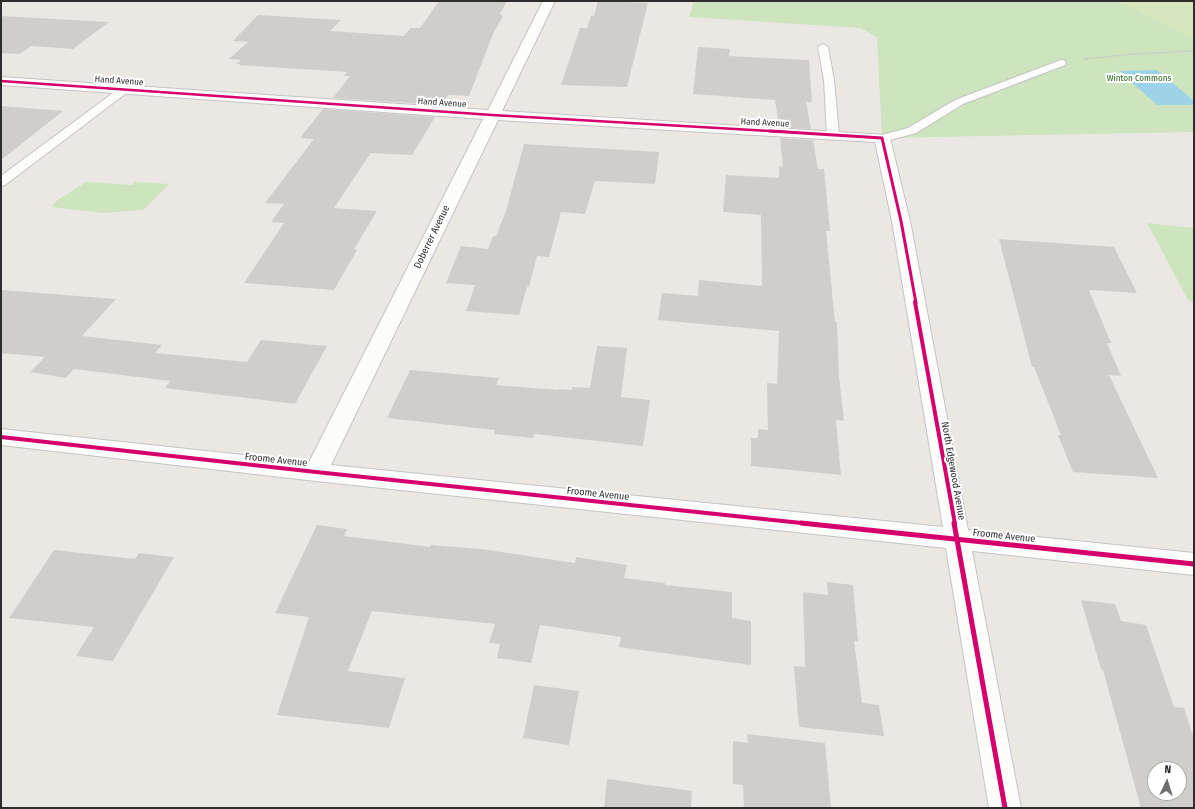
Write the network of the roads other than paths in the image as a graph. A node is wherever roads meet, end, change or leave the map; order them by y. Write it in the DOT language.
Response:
graph roads {
  1 [pos="549,1"];
  2 [pos="823,47"];
  3 [pos="1061,63"];
  4 [pos="1,81"];
  5 [pos="125,89"];
  6 [pos="492,115"];
  7 [pos="833,135"];
  8 [pos="882,138"];
  9 [pos="1,182"];
  10 [pos="1,437"];
  11 [pos="316,472"];
  12 [pos="957,539"];
  13 [pos="1194,564"];
  14 [pos="1005,808"];
  1 -- 6 [label="street, Doberrer Avenue"];
  2 -- 7 [label="lane"];
  3 -- 8 [label="lane"];
  4 -- 5 [label="street, Hand Avenue"];
  5 -- 6 [label="street, Hand Avenue"];
  5 -- 9 [label="lane"];
  6 -- 7 [label="street, Hand Avenue"];
  6 -- 11 [label="street, Doberrer Avenue"];
  7 -- 8 [label="street, Hand Avenue"];
  8 -- 12 [label="street, North Edgewood Avenue"];
  10 -- 11 [label="street, Froome Avenue"];
  11 -- 12 [label="street, Froome Avenue"];
  12 -- 13 [label="street, Froome Avenue"];
  12 -- 14 [label="street, North Edgewood Avenue"];
}
